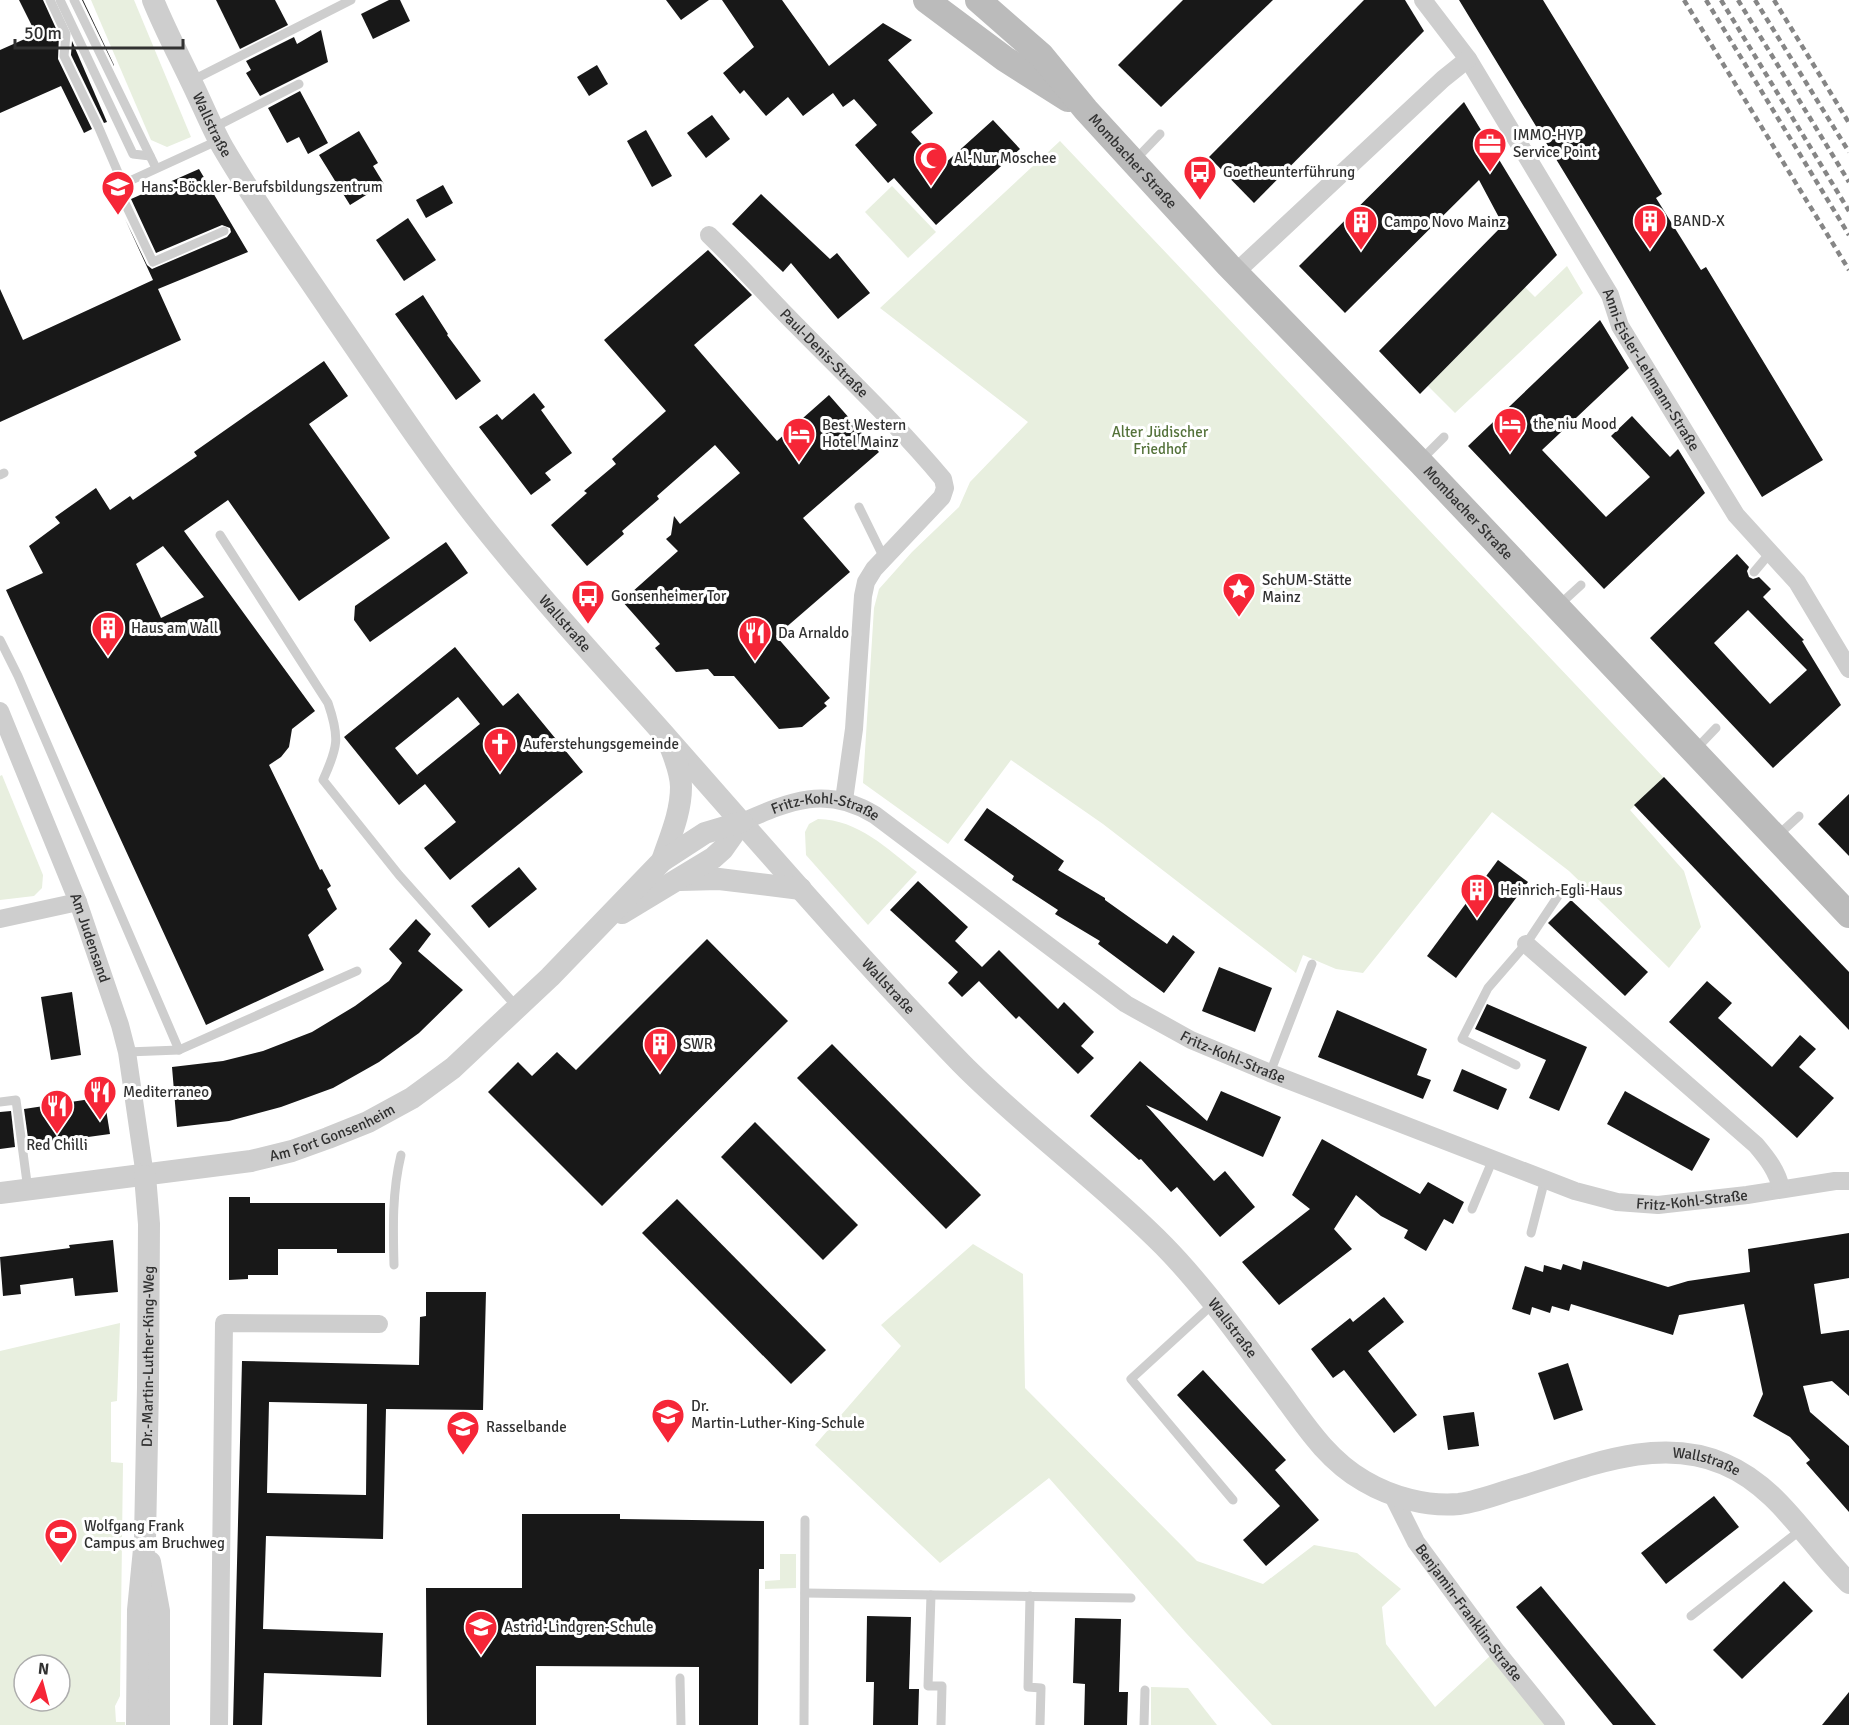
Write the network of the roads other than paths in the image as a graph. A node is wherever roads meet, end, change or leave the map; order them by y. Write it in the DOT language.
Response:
graph roads {
  1 [pos="50,0"];
  2 [pos="60,0"];
  3 [pos="74,0"];
  4 [pos="153,0"];
  5 [pos="351,0"];
  6 [pos="926,0"];
  7 [pos="978,0"];
  8 [pos="1423,0"];
  9 [pos="958,25"];
  10 [pos="1468,59"];
  11 [pos="191,81"];
  12 [pos="299,84"];
  13 [pos="1086,110"];
  14 [pos="216,134"];
  15 [pos="1160,134"];
  16 [pos="150,156"];
  17 [pos="1133,161"];
  18 [pos="156,168"];
  19 [pos="123,184"];
  20 [pos="224,231"];
  21 [pos="709,236"];
  22 [pos="1235,273"];
  23 [pos="1444,437"];
  24 [pos="1420,462"];
  25 [pos="860,507"];
  26 [pos="220,535"];
  27 [pos="1770,553"];
  28 [pos="884,558"];
  29 [pos="1754,572"];
  30 [pos="1581,585"];
  31 [pos="1557,607"];
  32 [pos="0,640"];
  33 [pos="1849,669"];
  34 [pos="0,711"];
  35 [pos="1716,728"];
  36 [pos="668,739"];
  37 [pos="1693,752"];
  38 [pos="844,800"];
  39 [pos="1799,816"];
  40 [pos="742,822"];
  41 [pos="1775,838"];
  42 [pos="662,861"];
  43 [pos="679,880"];
  44 [pos="801,890"];
  45 [pos="1558,896"];
  46 [pos="78,902"];
  47 [pos="1849,915"];
  48 [pos="0,920"];
  49 [pos="598,927"];
  50 [pos="1526,944"];
  51 [pos="1312,964"];
  52 [pos="357,971"];
  53 [pos="517,1007"];
  54 [pos="180,1050"];
  55 [pos="127,1052"];
  56 [pos="1516,1065"];
  57 [pos="1270,1073"];
  58 [pos="0,1102"];
  59 [pos="401,1155"];
  60 [pos="1493,1159"];
  61 [pos="145,1176"];
  62 [pos="1545,1179"];
  63 [pos="1849,1181"];
  64 [pos="28,1190"];
  65 [pos="1781,1190"];
  66 [pos="0,1193"];
  67 [pos="1472,1209"];
  68 [pos="1531,1233"];
  69 [pos="394,1265"];
  70 [pos="1213,1304"];
  71 [pos="379,1324"];
  72 [pos="1392,1494"];
  73 [pos="1233,1500"];
  74 [pos="805,1520"];
  75 [pos="1803,1528"];
  76 [pos="145,1539"];
  77 [pos="1849,1582"];
  78 [pos="805,1593"];
  79 [pos="931,1595"];
  80 [pos="1030,1596"];
  81 [pos="1131,1598"];
  82 [pos="1691,1616"];
  83 [pos="680,1678"];
  84 [pos="1145,1690"];
  85 [pos="137,1725"];
  86 [pos="159,1725"];
  87 [pos="219,1725"];
  88 [pos="681,1725"];
  89 [pos="804,1725"];
  90 [pos="941,1725"];
  91 [pos="1040,1725"];
  92 [pos="1144,1725"];
  93 [pos="1556,1725"];
  1 -- 19 [label="lane"];
  2 -- 16 [label="lane"];
  3 -- 16 [label="lane"];
  4 -- 11 [label="street, Wallstraße"];
  5 -- 11 [label="lane"];
  6 -- 9 [label="main road, Mombacher Straße"];
  7 -- 9 [label="street"];
  7 -- 13 [label="main road, Mombacher Straße"];
  8 -- 10 [label="street, Anni-Eisler-Lehmann-Straße"];
  9 -- 13 [label="main road, Mombacher Straße"];
  10 -- 22 [label="street"];
  10 -- 27 [label="street, Anni-Eisler-Lehmann-Straße"];
  11 -- 14 [label="street, Wallstraße"];
  12 -- 14 [label="lane"];
  13 -- 17 [label="main road, Mombacher Straße"];
  14 -- 18 [label="lane"];
  14 -- 36 [label="street, Wallstraße"];
  15 -- 17 [label="lane"];
  16 -- 18 [label="lane"];
  17 -- 22 [label="main road, Mombacher Straße"];
  18 -- 19 [label="lane"];
  19 -- 20 [label="lane"];
  21 -- 28 [label="street, Paul-Denis-Straße"];
  22 -- 24 [label="main road, Mombacher Straße"];
  23 -- 24 [label="lane"];
  24 -- 31 [label="main road, Mombacher Straße"];
  25 -- 28 [label="lane"];
  26 -- 53 [label="lane"];
  27 -- 29 [label="lane"];
  27 -- 33 [label="street, Anni-Eisler-Lehmann-Straße"];
  28 -- 38 [label="street, Paul-Denis-Straße"];
  30 -- 31 [label="lane"];
  31 -- 37 [label="main road, Mombacher Straße"];
  32 -- 54 [label="lane"];
  34 -- 46 [label="street, Am Judensand"];
  35 -- 37 [label="lane"];
  36 -- 40 [label="street, Wallstraße"];
  36 -- 42 [label="street"];
  37 -- 41 [label="main road, Mombacher Straße"];
  38 -- 40 [label="street, Fritz-Kohl-Straße"];
  38 -- 57 [label="street, Fritz-Kohl-Straße"];
  39 -- 41 [label="lane"];
  40 -- 42 [label="street, Am Fort Gonsenheim"];
  40 -- 43 [label="street, Am Fort Gonsenheim"];
  40 -- 44 [label="street, Wallstraße"];
  41 -- 47 [label="main road, Mombacher Straße"];
  42 -- 49 [label="street, Am Fort Gonsenheim"];
  43 -- 44 [label="street"];
  43 -- 49 [label="street, Am Fort Gonsenheim"];
  44 -- 70 [label="street, Wallstraße"];
  45 -- 50 [label="lane"];
  46 -- 48 [label="street"];
  46 -- 55 [label="street, Am Judensand"];
  49 -- 53 [label="street, Am Fort Gonsenheim"];
  50 -- 56 [label="lane"];
  50 -- 65 [label="street"];
  51 -- 57 [label="lane"];
  52 -- 54 [label="lane"];
  53 -- 61 [label="street, Am Fort Gonsenheim"];
  54 -- 55 [label="lane"];
  55 -- 61 [label="street, Am Judensand"];
  57 -- 60 [label="street, Fritz-Kohl-Straße"];
  58 -- 64 [label="lane"];
  59 -- 69 [label="lane"];
  60 -- 62 [label="street, Fritz-Kohl-Straße"];
  60 -- 67 [label="lane"];
  61 -- 64 [label="street, Am Fort Gonsenheim"];
  61 -- 76 [label="street, Dr.-Martin-Luther-King-Weg"];
  62 -- 65 [label="street, Fritz-Kohl-Straße"];
  62 -- 68 [label="lane"];
  63 -- 65 [label="street, Fritz-Kohl-Straße"];
  64 -- 66 [label="street, Am Fort Gonsenheim"];
  70 -- 72 [label="street, Wallstraße"];
  70 -- 73 [label="lane"];
  71 -- 87 [label="street"];
  72 -- 75 [label="street, Wallstraße"];
  72 -- 93 [label="street, Benjamin-Franklin-Straße"];
  74 -- 78 [label="lane"];
  75 -- 77 [label="street, Wallstraße"];
  75 -- 82 [label="lane"];
  76 -- 85 [label="street, Dr.-Martin-Luther-King-Weg"];
  76 -- 86 [label="street, Dr.-Martin-Luther-King-Weg"];
  78 -- 79 [label="lane"];
  78 -- 89 [label="lane"];
  79 -- 80 [label="lane"];
  79 -- 90 [label="lane"];
  80 -- 81 [label="lane"];
  80 -- 91 [label="lane"];
  83 -- 88 [label="lane"];
  84 -- 92 [label="lane"];
}
